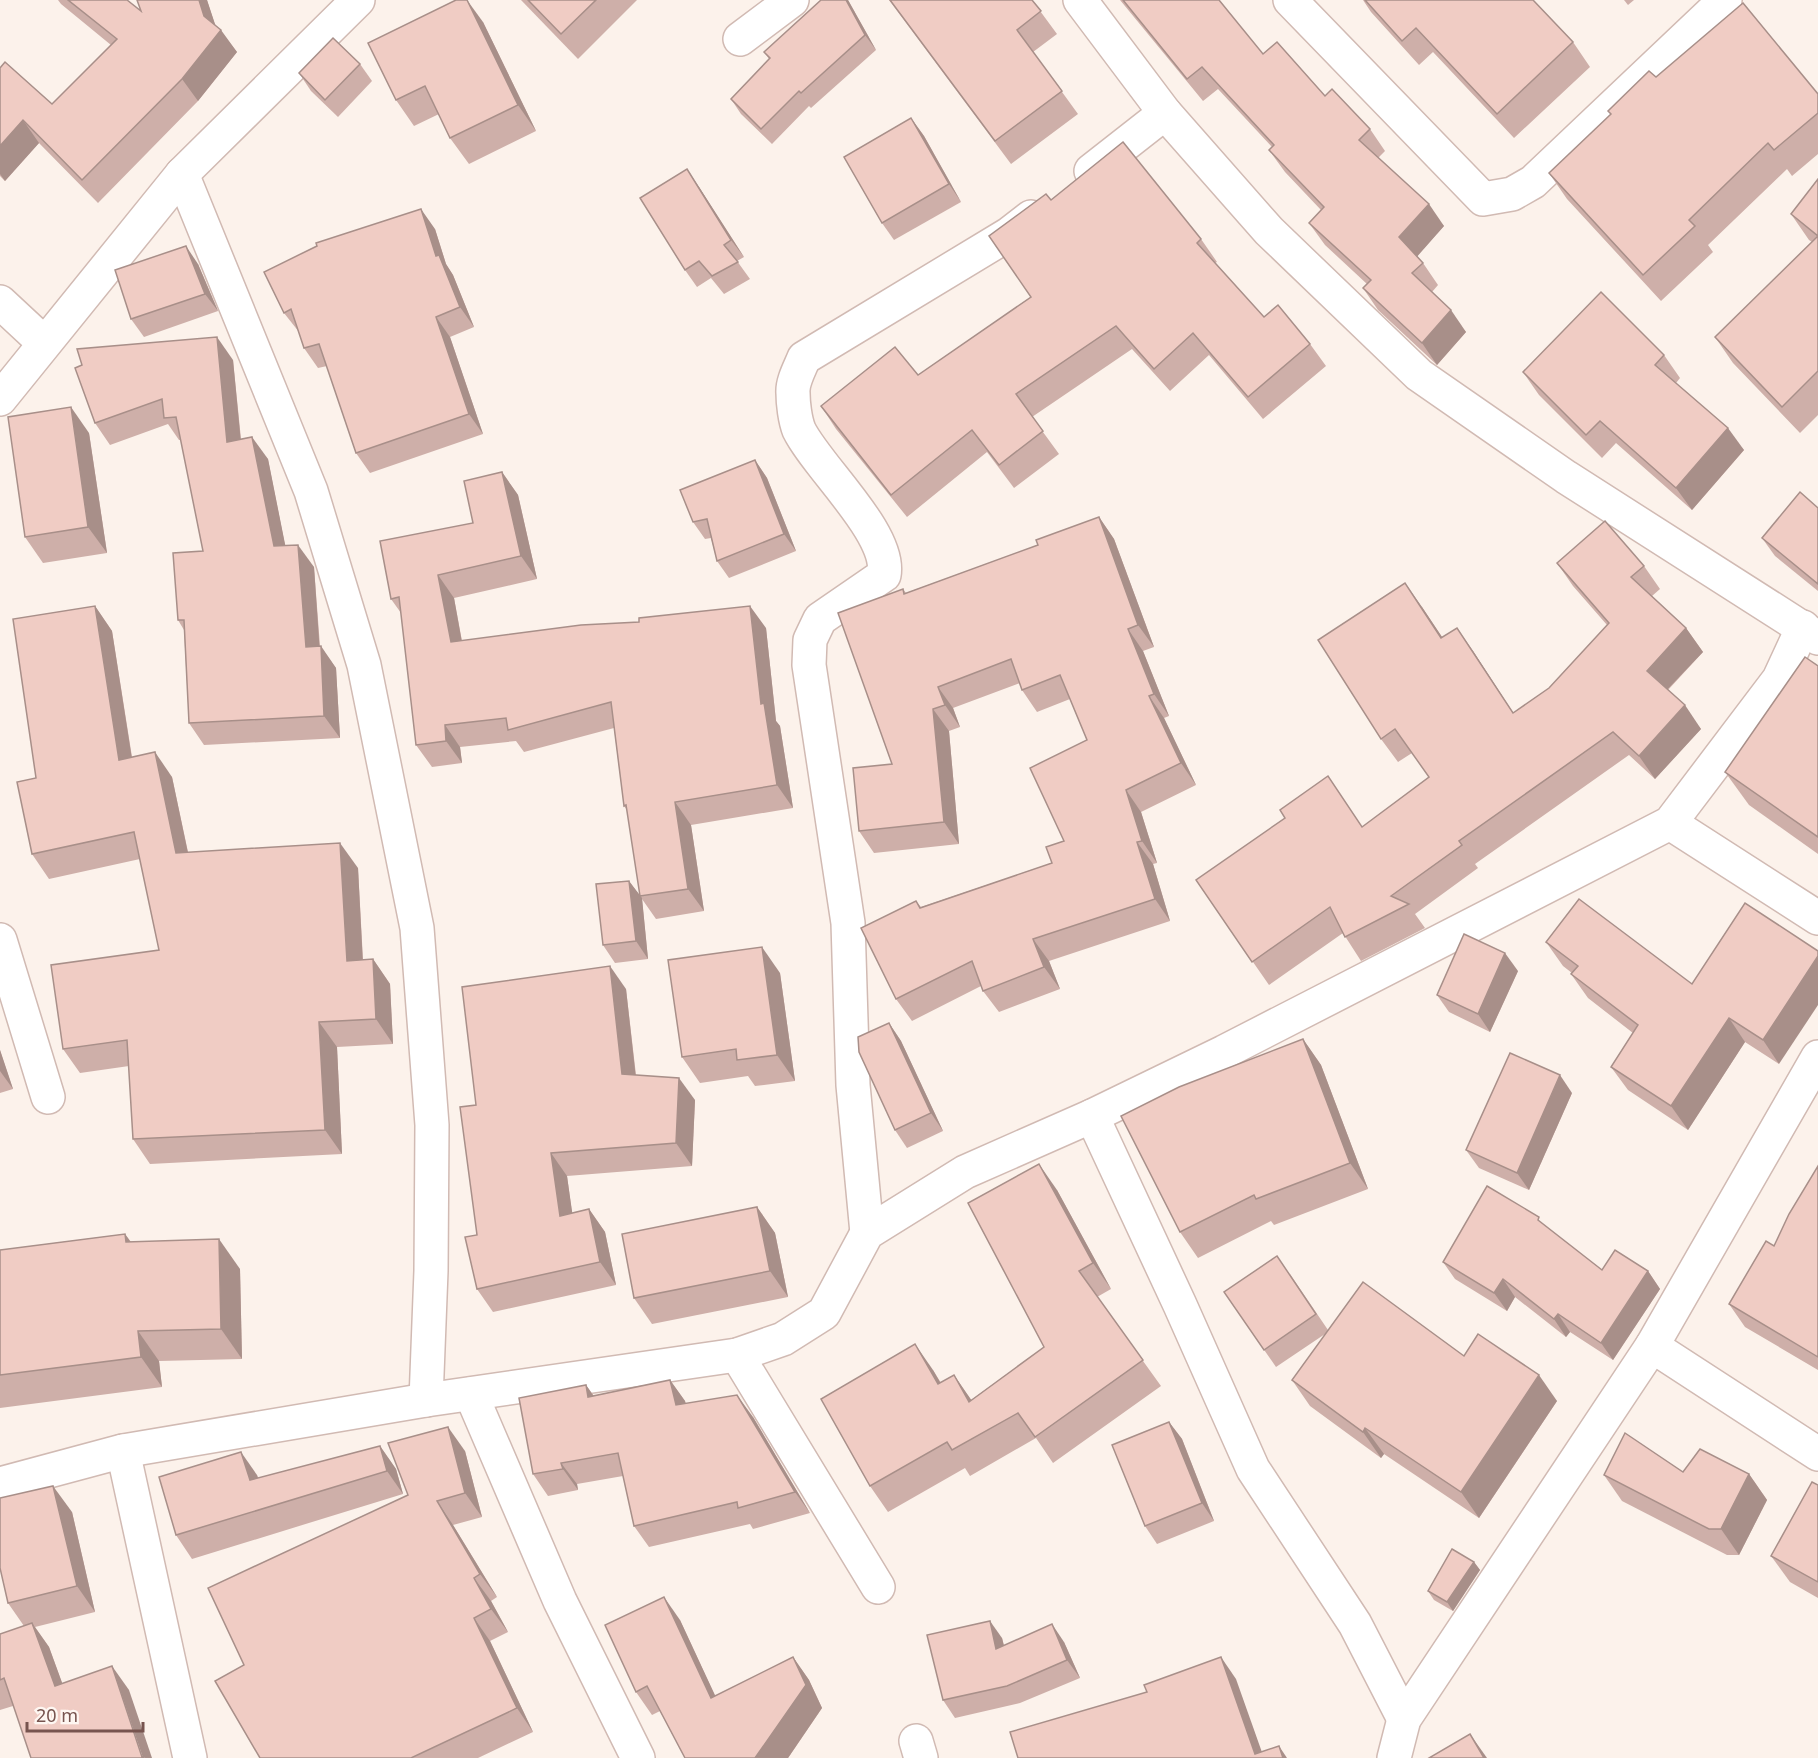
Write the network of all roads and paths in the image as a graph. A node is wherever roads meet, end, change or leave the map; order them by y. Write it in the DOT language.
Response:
graph roads {
  1 [pos="358,0"];
  2 [pos="792,0"];
  3 [pos="1080,0"];
  4 [pos="1290,0"];
  5 [pos="1725,0"];
  6 [pos="740,39"];
  7 [pos="1165,113"];
  8 [pos="182,174"];
  9 [pos="0,302"];
  10 [pos="44,342"];
  11 [pos="0,399"];
  12 [pos="1810,632"];
  13 [pos="1670,823"];
  14 [pos="1818,918"];
  15 [pos="0,940"];
  16 [pos="1818,1057"];
  17 [pos="48,1097"];
  18 [pos="1092,1116"];
  19 [pos="867,1233"];
  20 [pos="1652,1346"];
  21 [pos="737,1355"];
  22 [pos="471,1394"];
  23 [pos="426,1400"];
  24 [pos="123,1451"];
  25 [pos="1818,1454"];
  26 [pos="0,1484"];
  27 [pos="878,1587"];
  28 [pos="1404,1719"];
  29 [pos="190,1758"];
  30 [pos="638,1758"];
  31 [pos="1394,1758"];
  1 -- 8 [label="street"];
  2 -- 6 [label="street"];
  3 -- 7 [label="street"];
  4 -- 5 [label="street"];
  7 -- 12 [label="street"];
  7 -- 19 [label="street"];
  8 -- 10 [label="street"];
  8 -- 23 [label="street"];
  9 -- 10 [label="street"];
  10 -- 11 [label="street"];
  12 -- 13 [label="street"];
  13 -- 14 [label="street"];
  13 -- 18 [label="street"];
  15 -- 17 [label="street"];
  16 -- 20 [label="street"];
  18 -- 19 [label="street"];
  18 -- 28 [label="street"];
  19 -- 21 [label="street"];
  20 -- 25 [label="street"];
  20 -- 28 [label="street"];
  21 -- 22 [label="street"];
  21 -- 27 [label="street"];
  22 -- 23 [label="street"];
  22 -- 30 [label="street"];
  23 -- 24 [label="street"];
  24 -- 26 [label="street"];
  24 -- 29 [label="street"];
  28 -- 31 [label="street"];
}
